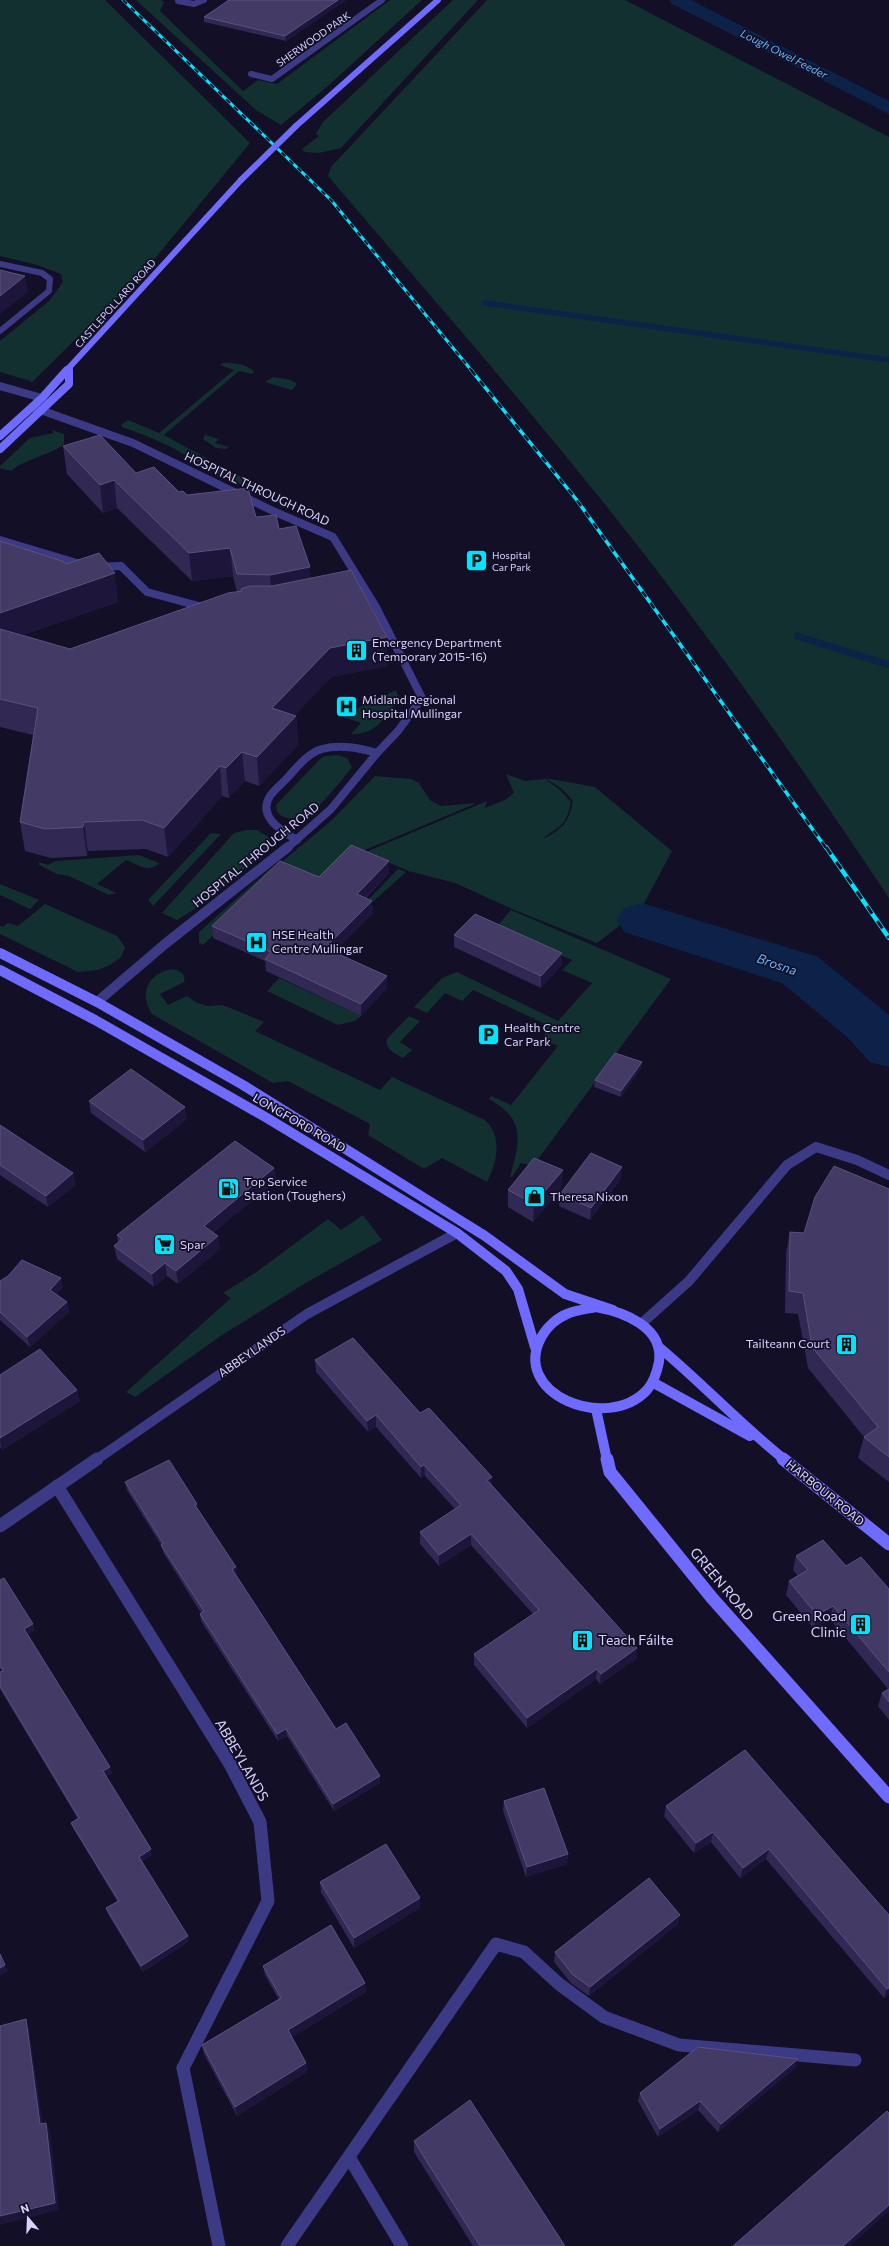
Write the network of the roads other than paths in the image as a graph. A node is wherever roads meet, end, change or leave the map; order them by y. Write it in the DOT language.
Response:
graph roads {
  1 [pos="204,0"];
  2 [pos="382,0"];
  3 [pos="438,0"];
  4 [pos="178,1"];
  5 [pos="251,74"];
  6 [pos="0,264"];
  7 [pos="0,331"];
  8 [pos="69,368"];
  9 [pos="0,386"];
  10 [pos="42,398"];
  11 [pos="32,407"];
  12 [pos="41,410"];
  13 [pos="0,436"];
  14 [pos="0,449"];
  15 [pos="0,540"];
  16 [pos="216,608"];
  17 [pos="377,753"];
  18 [pos="297,840"];
  19 [pos="0,953"];
  20 [pos="0,970"];
  21 [pos="95,1000"];
  22 [pos="156,1056"];
  23 [pos="293,1116"];
  24 [pos="353,1170"];
  25 [pos="889,1174"];
  26 [pos="457,1233"];
  27 [pos="613,1310"];
  28 [pos="641,1324"];
  29 [pos="535,1347"];
  30 [pos="660,1348"];
  31 [pos="654,1383"];
  32 [pos="596,1410"];
  33 [pos="761,1441"];
  34 [pos="57,1486"];
  35 [pos="0,1526"];
  36 [pos="889,1544"];
  37 [pos="889,1797"];
  38 [pos="855,2060"];
  39 [pos="349,2157"];
  40 [pos="219,2246"];
  41 [pos="287,2246"];
  42 [pos="402,2246"];
  1 -- 4 [label="street"];
  2 -- 5 [label="street, SHERWOOD PARK"];
  3 -- 8 [label="street, CASTLEPOLLARD ROAD, bridge"];
  6 -- 7 [label="street"];
  8 -- 10 [label="street, CASTLEPOLLARD ROAD"];
  8 -- 12 [label="street"];
  9 -- 10 [label="street"];
  10 -- 11 [label="street, CASTLEPOLLARD ROAD"];
  11 -- 12 [label="street, HOSPITAL THROUGH ROAD"];
  11 -- 13 [label="street, CASTLEPOLLARD ROAD"];
  12 -- 14 [label="street"];
  12 -- 17 [label="street, HOSPITAL THROUGH ROAD"];
  15 -- 16 [label="street"];
  17 -- 18 [label="street, HOSPITAL THROUGH ROAD"];
  17 -- 18 [label="street"];
  18 -- 21 [label="street, HOSPITAL THROUGH ROAD"];
  19 -- 21 [label="street"];
  20 -- 22 [label="street, LONGFORD ROAD"];
  21 -- 22 [label="street"];
  21 -- 23 [label="street"];
  22 -- 24 [label="street, LONGFORD ROAD"];
  23 -- 24 [label="street"];
  23 -- 27 [label="street"];
  24 -- 26 [label="street, LONGFORD ROAD"];
  25 -- 28 [label="street"];
  26 -- 29 [label="street, LONGFORD ROAD"];
  26 -- 34 [label="street, ABBEYLANDS"];
  27 -- 28 [label="street"];
  27 -- 29 [label="street"];
  28 -- 30 [label="street"];
  29 -- 32 [label="street"];
  30 -- 31 [label="street"];
  30 -- 33 [label="street, HARBOUR ROAD"];
  31 -- 32 [label="street"];
  31 -- 33 [label="street, HARBOUR ROAD"];
  32 -- 37 [label="street, GREEN ROAD"];
  33 -- 36 [label="street, HARBOUR ROAD"];
  34 -- 35 [label="street, ABBEYLANDS"];
  34 -- 40 [label="street, ABBEYLANDS"];
  38 -- 39 [label="street"];
  39 -- 41 [label="street"];
  39 -- 42 [label="street"];
}
